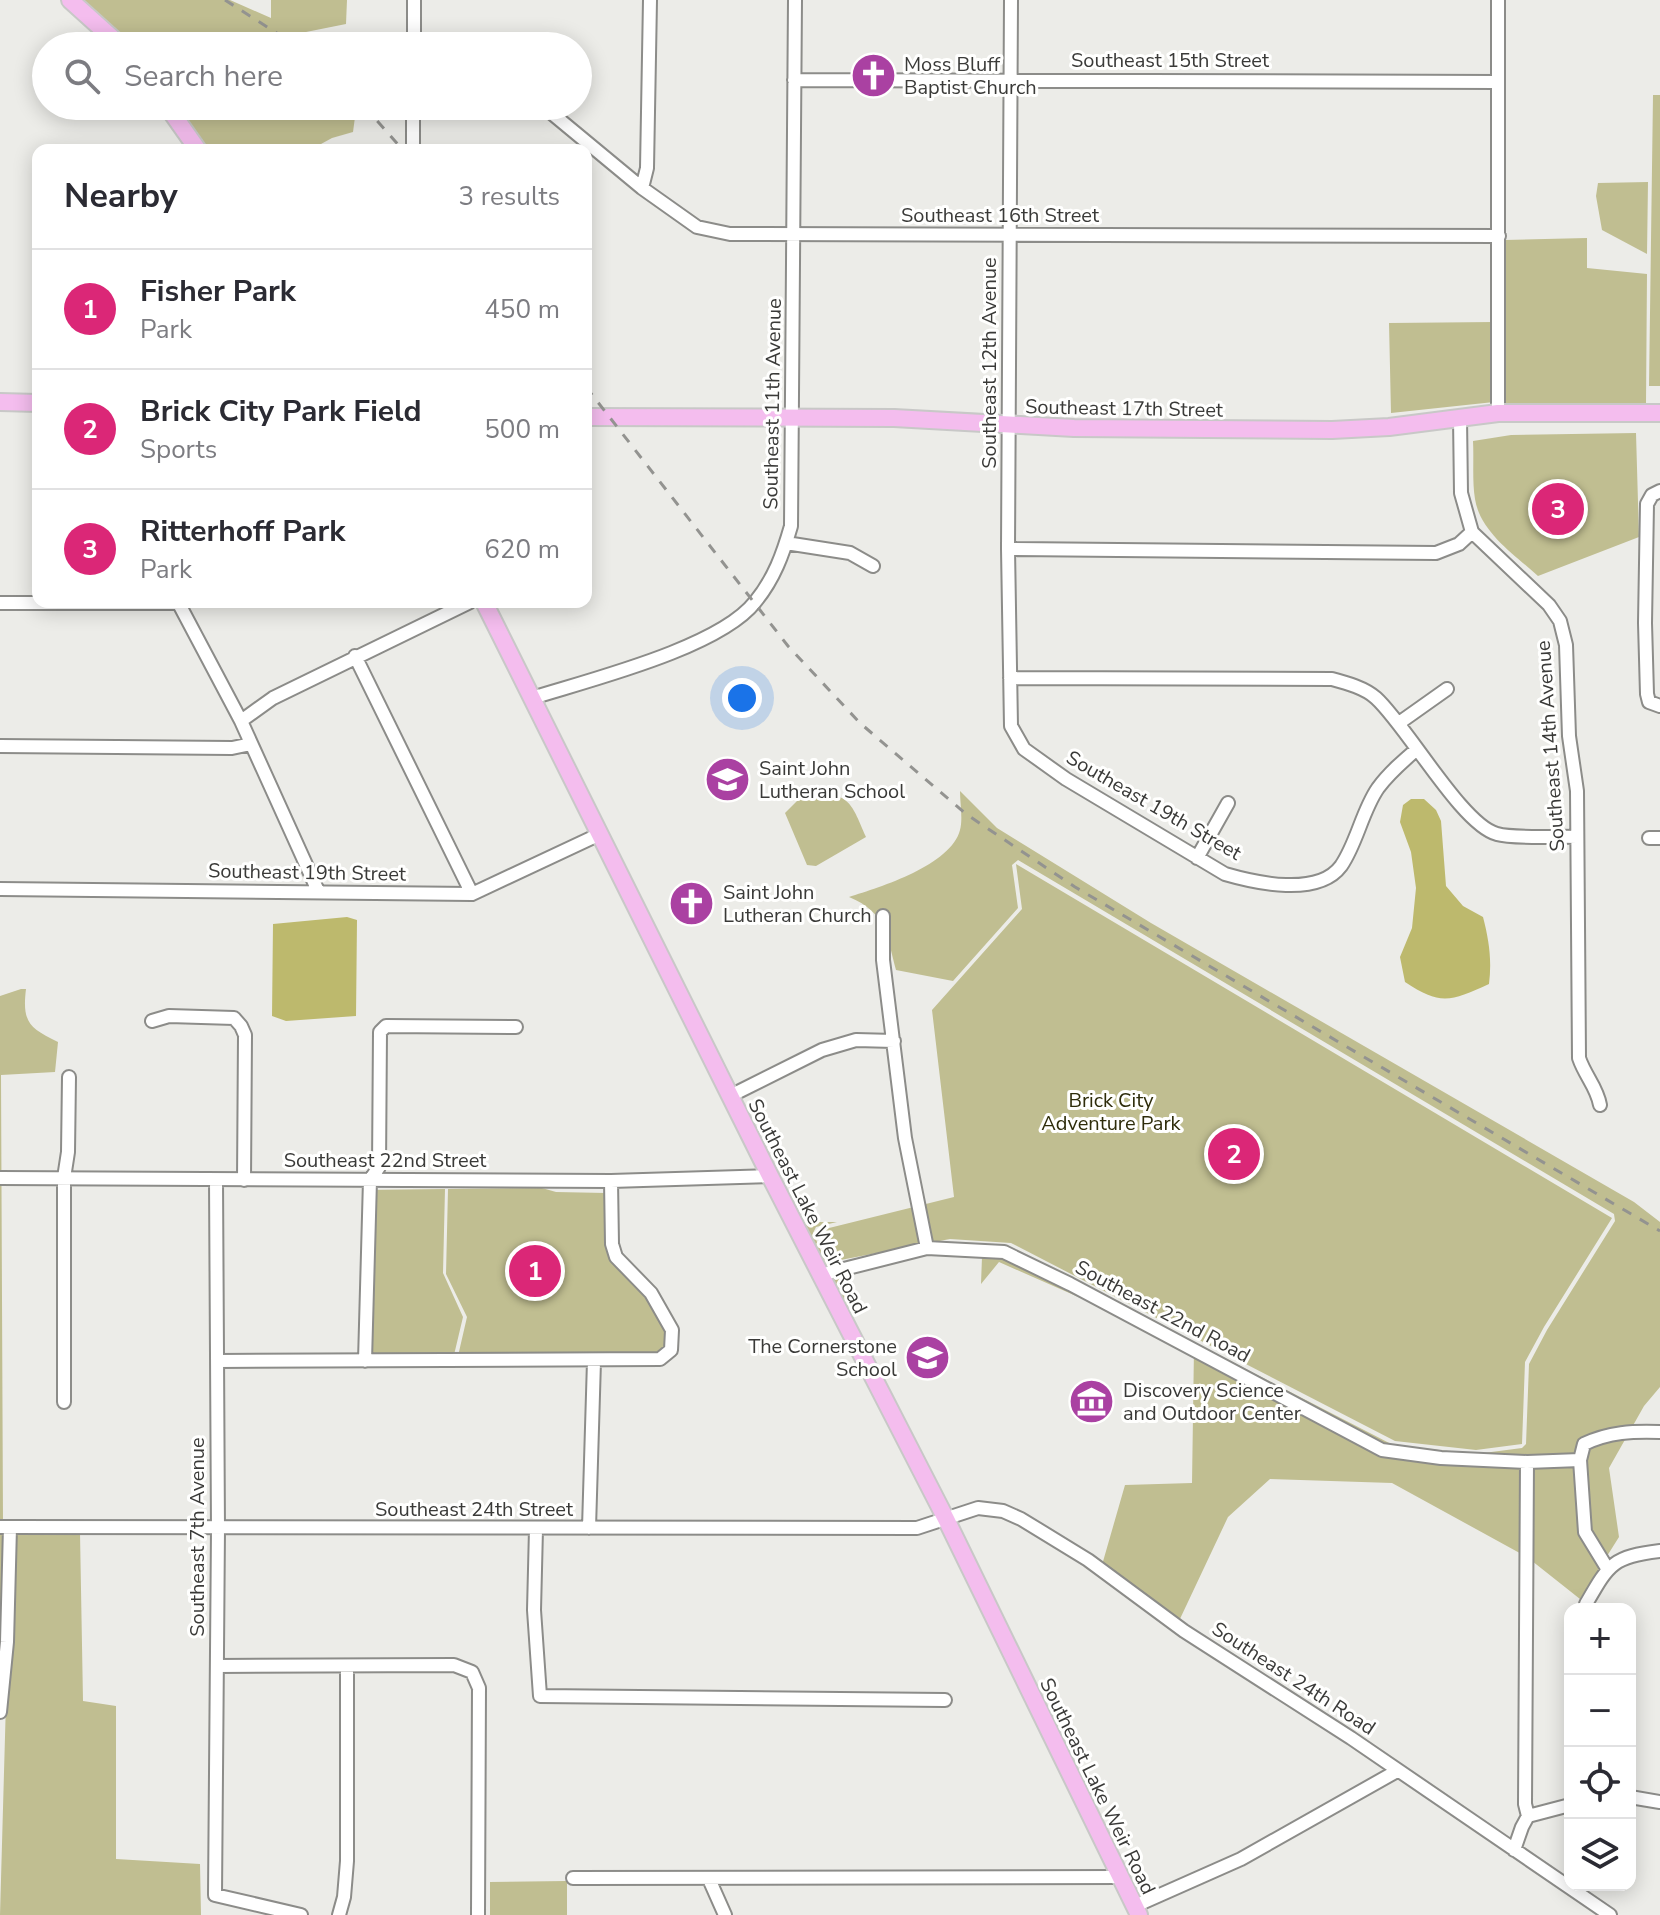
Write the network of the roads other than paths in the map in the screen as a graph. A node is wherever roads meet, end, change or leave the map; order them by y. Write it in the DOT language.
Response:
graph roads {
  1 [pos="70,0"];
  2 [pos="414,0"];
  3 [pos="650,0"];
  4 [pos="795,0"];
  5 [pos="1011,0"];
  6 [pos="1498,0"];
  7 [pos="105,32"];
  8 [pos="414,32"];
  9 [pos="794,80"];
  10 [pos="1010,80"];
  11 [pos="1498,82"];
  12 [pos="177,120"];
  13 [pos="413,120"];
  14 [pos="560,120"];
  15 [pos="194,144"];
  16 [pos="413,144"];
  17 [pos="589,144"];
  18 [pos="592,147"];
  19 [pos="642,188"];
  20 [pos="1010,235"];
  21 [pos="794,236"];
  22 [pos="1499,236"];
  23 [pos="0,402"];
  24 [pos="32,403"];
  25 [pos="1498,413"];
  26 [pos="1660,413"];
  27 [pos="592,417"];
  28 [pos="792,418"];
  29 [pos="1460,418"];
  30 [pos="1009,426"];
  31 [pos="1660,491"];
  32 [pos="1472,532"];
  33 [pos="786,543"];
  34 [pos="1008,549"];
  35 [pos="873,566"];
  36 [pos="0,603"];
  37 [pos="32,603"];
  38 [pos="182,608"];
  39 [pos="457,608"];
  40 [pos="487,608"];
  41 [pos="355,656"];
  42 [pos="1010,678"];
  43 [pos="1447,689"];
  44 [pos="532,698"];
  45 [pos="1660,706"];
  46 [pos="241,721"];
  47 [pos="1399,723"];
  48 [pos="251,744"];
  49 [pos="0,746"];
  50 [pos="1417,749"];
  51 [pos="1228,803"];
  52 [pos="600,834"];
  53 [pos="1577,837"];
  54 [pos="1197,858"];
  55 [pos="0,889"];
  56 [pos="318,891"];
  57 [pos="472,894"];
  58 [pos="883,916"];
  59 [pos="152,1021"];
  60 [pos="516,1027"];
  61 [pos="894,1041"];
  62 [pos="69,1077"];
  63 [pos="730,1096"];
  64 [pos="1600,1105"];
  65 [pos="770,1176"];
  66 [pos="0,1178"];
  67 [pos="64,1178"];
  68 [pos="216,1180"];
  69 [pos="244,1180"];
  70 [pos="370,1180"];
  71 [pos="611,1181"];
  72 [pos="927,1248"];
  73 [pos="820,1275"];
  74 [pos="217,1361"];
  75 [pos="365,1361"];
  76 [pos="594,1361"];
  77 [pos="64,1402"];
  78 [pos="1660,1432"];
  79 [pos="1580,1460"];
  80 [pos="1527,1462"];
  81 [pos="946,1519"];
  82 [pos="5,1527"];
  83 [pos="589,1528"];
  84 [pos="218,1529"];
  85 [pos="536,1529"];
  86 [pos="1660,1551"];
  87 [pos="1607,1568"];
  88 [pos="1587,1603"];
  89 [pos="217,1666"];
  90 [pos="347,1666"];
  91 [pos="945,1700"];
  92 [pos="0,1712"];
  93 [pos="1397,1771"];
  94 [pos="1636,1798"];
  95 [pos="1660,1802"];
  96 [pos="1564,1807"];
  97 [pos="1528,1816"];
  98 [pos="1514,1850"];
  99 [pos="1120,1877"];
  100 [pos="573,1878"];
  101 [pos="709,1879"];
  102 [pos="1137,1910"];
  103 [pos="301,1915"];
  104 [pos="339,1915"];
  105 [pos="478,1915"];
  106 [pos="725,1915"];
  107 [pos="1610,1915"];
  1 -- 7 [label="main road"];
  2 -- 8 [label="street"];
  3 -- 19 [label="street"];
  4 -- 9 [label="street, Southeast 11th Avenue"];
  5 -- 10 [label="street, Southeast 12th Avenue"];
  6 -- 11 [label="street"];
  9 -- 10 [label="street, Southeast 15th Street"];
  9 -- 21 [label="street, Southeast 11th Avenue"];
  10 -- 11 [label="street, Southeast 15th Street"];
  10 -- 20 [label="street, Southeast 12th Avenue"];
  11 -- 22 [label="street"];
  12 -- 15 [label="main road"];
  13 -- 16 [label="street"];
  14 -- 17 [label="street, Southeast 16th Street"];
  18 -- 19 [label="street, Southeast 16th Street"];
  19 -- 21 [label="street, Southeast 16th Street"];
  20 -- 21 [label="street, Southeast 16th Street"];
  20 -- 22 [label="street, Southeast 16th Street"];
  20 -- 30 [label="street, Southeast 12th Avenue"];
  21 -- 28 [label="street, Southeast 11th Avenue"];
  22 -- 25 [label="street"];
  23 -- 24 [label="main road"];
  25 -- 26 [label="main road, Southeast 17th Street"];
  25 -- 29 [label="main road, Southeast 17th Street"];
  27 -- 28 [label="main road, Southeast 17th Street"];
  28 -- 30 [label="main road, Southeast 17th Street"];
  28 -- 33 [label="street, Southeast 11th Avenue"];
  29 -- 30 [label="main road, Southeast 17th Street"];
  29 -- 32 [label="street"];
  30 -- 34 [label="street, Southeast 12th Avenue"];
  31 -- 45 [label="street"];
  32 -- 34 [label="street"];
  32 -- 53 [label="street, Southeast 14th Avenue"];
  33 -- 35 [label="street"];
  33 -- 44 [label="street, Southeast 11th Avenue"];
  34 -- 42 [label="street, Southeast 12th Avenue"];
  36 -- 37 [label="street"];
  38 -- 46 [label="street"];
  39 -- 41 [label="street"];
  40 -- 44 [label="main road, Southeast Lake Weir Road"];
  41 -- 46 [label="street"];
  41 -- 57 [label="street"];
  42 -- 47 [label="street"];
  42 -- 54 [label="street, Southeast 19th Street"];
  43 -- 47 [label="street"];
  44 -- 52 [label="main road, Southeast Lake Weir Road"];
  46 -- 48 [label="street"];
  47 -- 50 [label="street"];
  48 -- 49 [label="street"];
  48 -- 56 [label="street"];
  50 -- 53 [label="street"];
  50 -- 54 [label="street, Southeast 19th Street"];
  51 -- 54 [label="street"];
  52 -- 57 [label="street, Southeast 19th Street"];
  52 -- 63 [label="main road, Southeast Lake Weir Road"];
  53 -- 64 [label="street, Southeast 14th Avenue"];
  55 -- 56 [label="street, Southeast 19th Street"];
  56 -- 57 [label="street, Southeast 19th Street"];
  58 -- 61 [label="street"];
  59 -- 69 [label="street"];
  60 -- 70 [label="street"];
  61 -- 63 [label="street"];
  61 -- 72 [label="street"];
  62 -- 67 [label="street"];
  63 -- 65 [label="main road, Southeast Lake Weir Road"];
  65 -- 71 [label="street, Southeast 22nd Street"];
  65 -- 73 [label="main road, Southeast Lake Weir Road"];
  66 -- 67 [label="street, Southeast 22nd Street"];
  67 -- 68 [label="street, Southeast 22nd Street"];
  67 -- 77 [label="street"];
  68 -- 69 [label="street, Southeast 22nd Street"];
  68 -- 74 [label="street, Southeast 7th Avenue"];
  69 -- 70 [label="street, Southeast 22nd Street"];
  70 -- 71 [label="street, Southeast 22nd Street"];
  70 -- 75 [label="street"];
  71 -- 76 [label="street"];
  72 -- 73 [label="street, Southeast 22nd Road"];
  72 -- 80 [label="street, Southeast 22nd Road"];
  73 -- 81 [label="main road, Southeast Lake Weir Road"];
  74 -- 75 [label="street"];
  74 -- 84 [label="street, Southeast 7th Avenue"];
  75 -- 76 [label="street"];
  76 -- 83 [label="street"];
  78 -- 79 [label="street"];
  79 -- 80 [label="street, Southeast 22nd Road"];
  79 -- 87 [label="street"];
  80 -- 97 [label="street"];
  81 -- 83 [label="street, Southeast 24th Street"];
  81 -- 93 [label="street, Southeast 24th Road"];
  81 -- 99 [label="main road, Southeast Lake Weir Road"];
  82 -- 84 [label="street, Southeast 24th Street"];
  82 -- 92 [label="street"];
  83 -- 85 [label="street, Southeast 24th Street"];
  84 -- 85 [label="street, Southeast 24th Street"];
  84 -- 89 [label="street, Southeast 7th Avenue"];
  85 -- 91 [label="street"];
  86 -- 87 [label="street"];
  87 -- 88 [label="street"];
  89 -- 90 [label="street"];
  89 -- 103 [label="street, Southeast 7th Avenue"];
  90 -- 104 [label="street"];
  90 -- 105 [label="street"];
  93 -- 98 [label="street, Southeast 24th Road"];
  93 -- 102 [label="street"];
  94 -- 95 [label="street"];
  96 -- 97 [label="street"];
  97 -- 98 [label="street"];
  98 -- 107 [label="street, Southeast 24th Road"];
  99 -- 101 [label="street"];
  99 -- 102 [label="main road, Southeast Lake Weir Road"];
  100 -- 101 [label="street"];
  101 -- 106 [label="street"];
}
